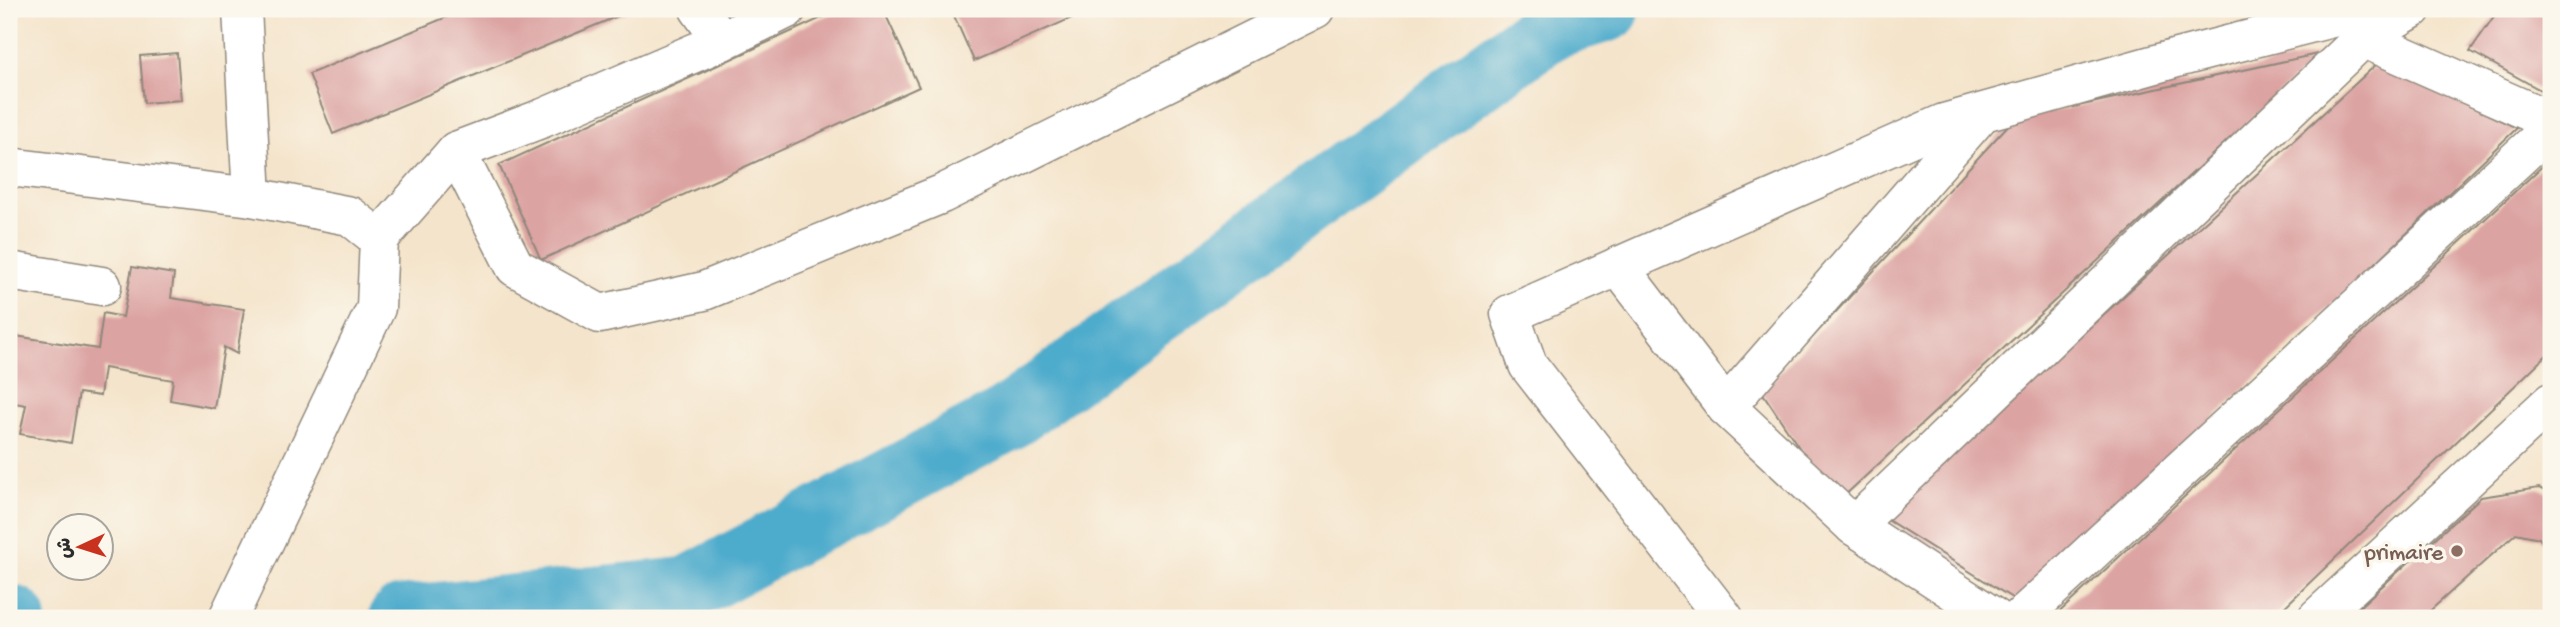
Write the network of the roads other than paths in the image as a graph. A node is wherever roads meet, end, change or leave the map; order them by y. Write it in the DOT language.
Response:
graph roads {
  1 [pos="242,9"];
  2 [pos="699,9"];
  3 [pos="787,9"];
  4 [pos="1315,9"];
  5 [pos="2412,9"];
  6 [pos="2365,23"];
  7 [pos="722,41"];
  8 [pos="1982,113"];
  9 [pos="2551,121"];
  10 [pos="2551,128"];
  11 [pos="456,151"];
  12 [pos="9,167"];
  13 [pos="252,197"];
  14 [pos="379,239"];
  15 [pos="1618,266"];
  16 [pos="9,271"];
  17 [pos="102,286"];
  18 [pos="2551,402"];
  19 [pos="1726,407"];
  20 [pos="1854,526"];
  21 [pos="228,618"];
  22 [pos="1724,618"];
  23 [pos="1995,618"];
  24 [pos="2020,618"];
  25 [pos="2317,618"];
  1 -- 13 [label="street"];
  2 -- 7 [label="street"];
  3 -- 7 [label="street"];
  4 -- 11 [label="street"];
  5 -- 6 [label="street"];
  6 -- 8 [label="street"];
  6 -- 9 [label="street"];
  6 -- 20 [label="street"];
  7 -- 11 [label="street"];
  8 -- 15 [label="street"];
  8 -- 19 [label="street"];
  10 -- 24 [label="street"];
  11 -- 14 [label="street"];
  12 -- 13 [label="street"];
  13 -- 14 [label="street"];
  14 -- 21 [label="street"];
  15 -- 19 [label="street"];
  15 -- 22 [label="street"];
  16 -- 17 [label="street"];
  18 -- 25 [label="street"];
  19 -- 20 [label="street"];
  20 -- 23 [label="street"];
}
